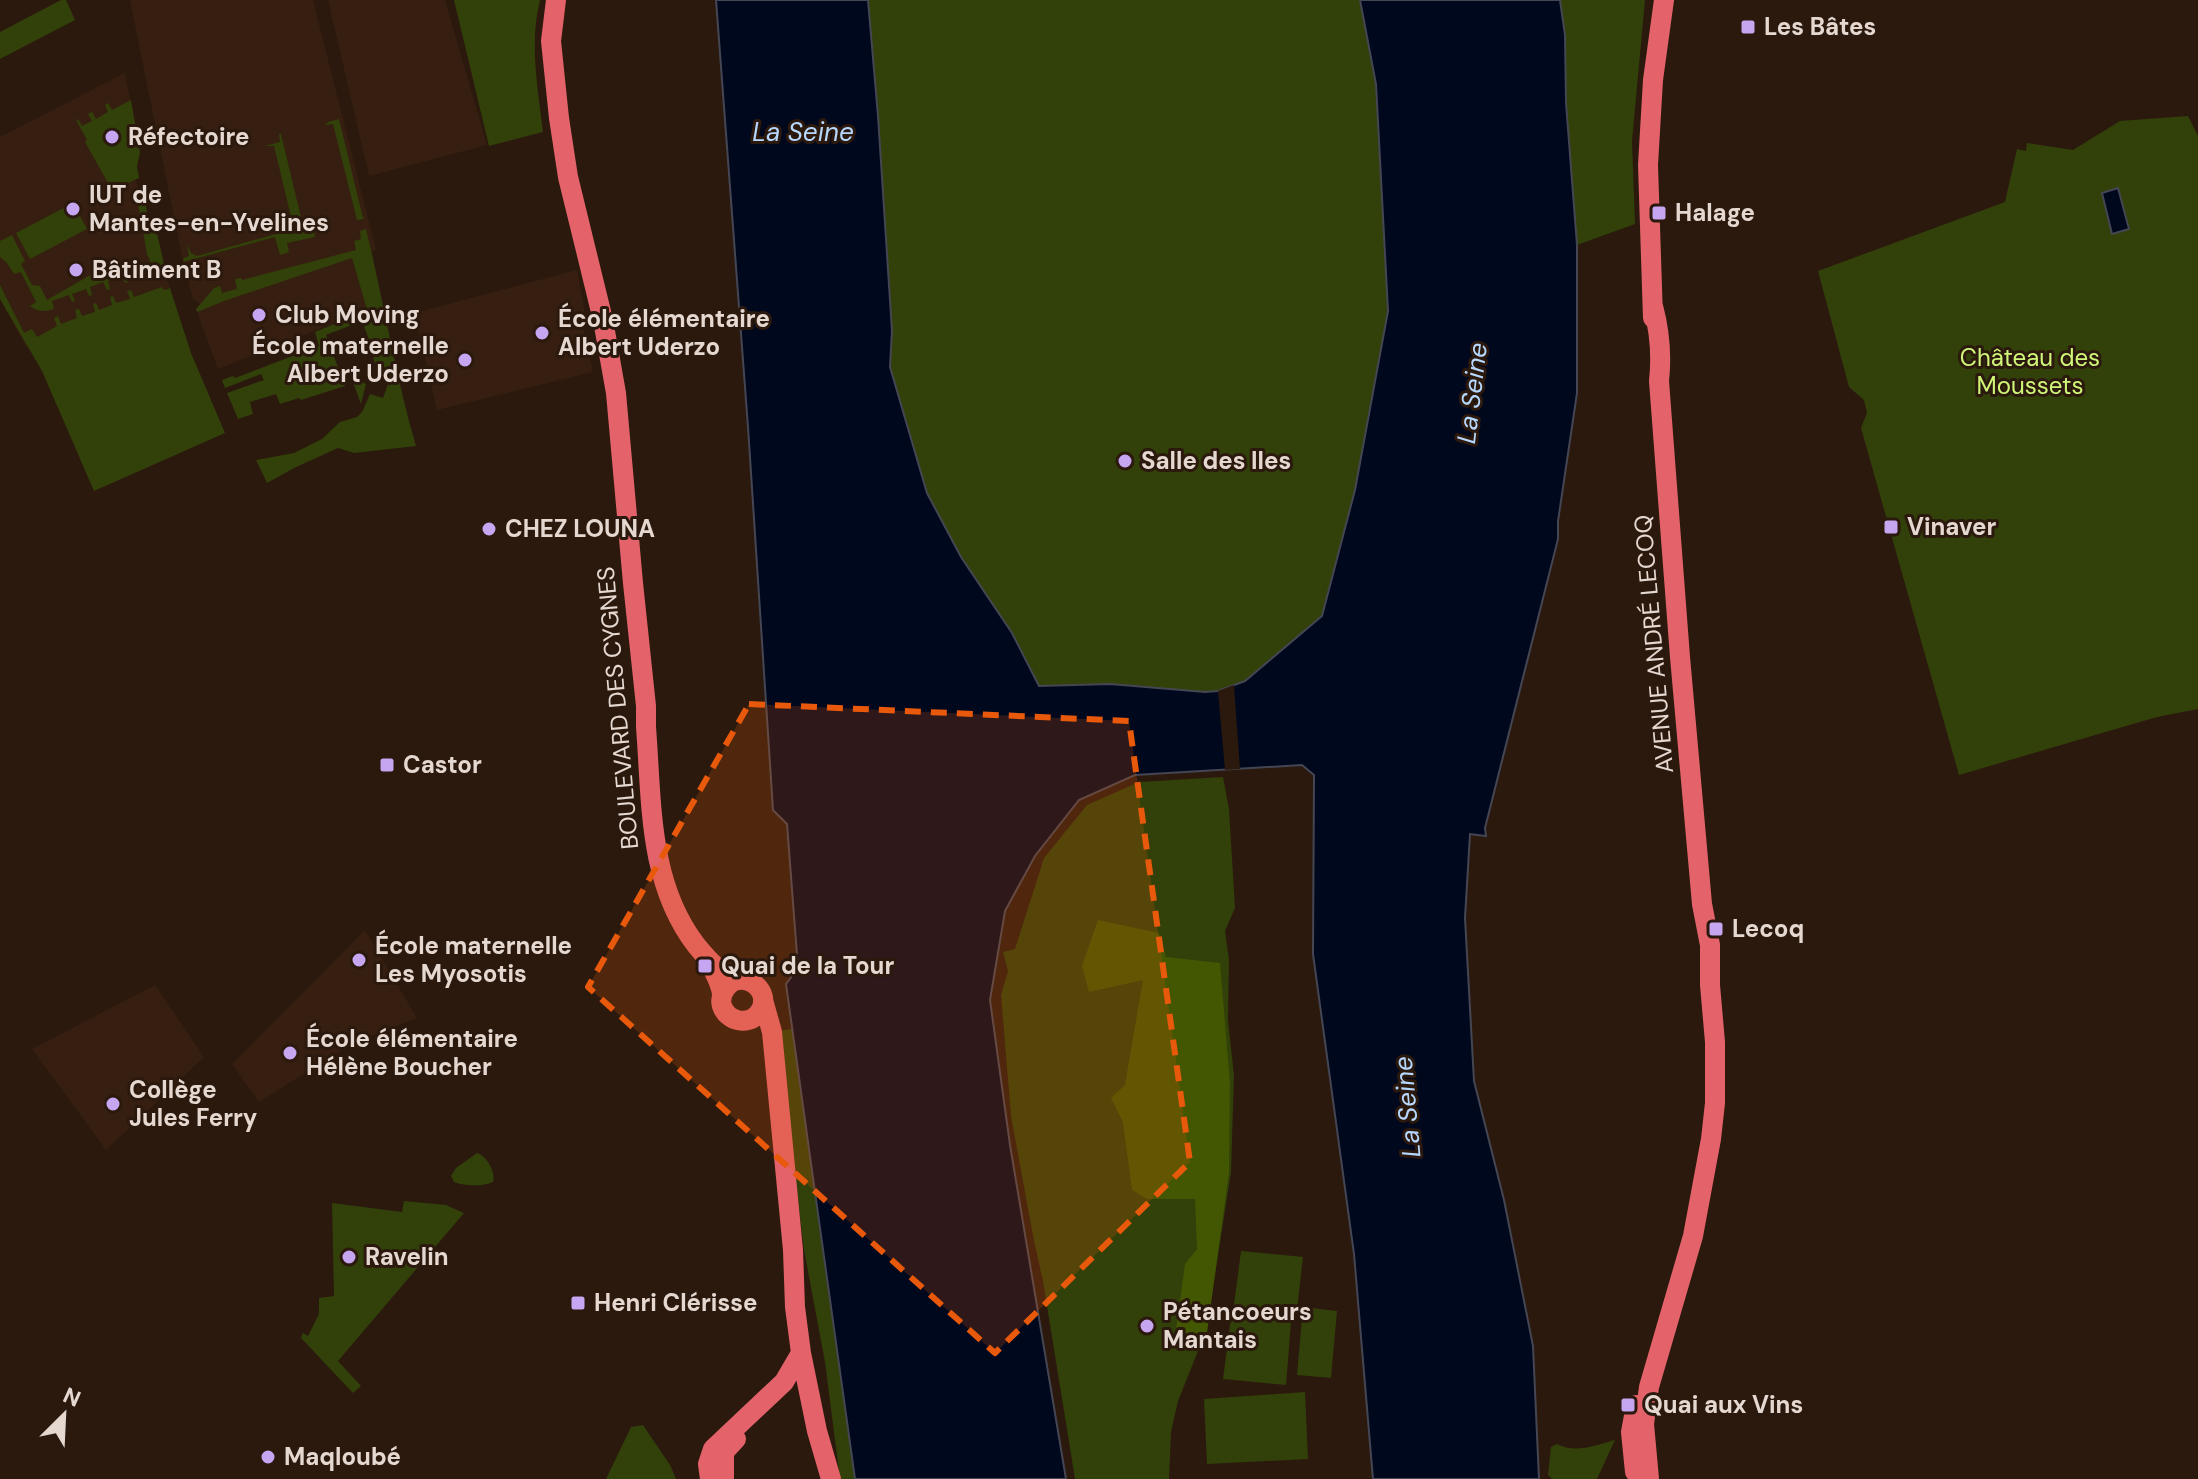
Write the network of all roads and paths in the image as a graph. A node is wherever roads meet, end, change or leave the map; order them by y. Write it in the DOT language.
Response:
graph roads {
  1 [pos="1664,0"];
  2 [pos="557,4"];
  3 [pos="709,961"];
  4 [pos="738,980"];
  5 [pos="722,995"];
  6 [pos="763,1000"];
  7 [pos="745,1021"];
  8 [pos="772,1047"];
  9 [pos="793,1250"];
  10 [pos="801,1353"];
  11 [pos="1656,1357"];
  12 [pos="784,1382"];
  13 [pos="812,1385"];
  14 [pos="709,1472"];
  15 [pos="724,1479"];
  16 [pos="831,1479"];
  17 [pos="1635,1479"];
  18 [pos="1649,1479"];
  1 -- 11 [label="main road, AVENUE ANDRÉ LECOQ"];
  2 -- 3 [label="main road, BOULEVARD DES CYGNES"];
  3 -- 4 [label="main road, BOULEVARD DES CYGNES"];
  3 -- 5 [label="main road, BOULEVARD DES CYGNES"];
  4 -- 5 [label="main road"];
  4 -- 6 [label="main road"];
  5 -- 7 [label="main road"];
  6 -- 7 [label="main road"];
  6 -- 8 [label="main road"];
  7 -- 8 [label="main road"];
  8 -- 9 [label="main road"];
  9 -- 10 [label="main road"];
  9 -- 13 [label="main road"];
  10 -- 12 [label="main road"];
  10 -- 13 [label="main road"];
  11 -- 17 [label="main road, AVENUE ANDRÉ LECOQ"];
  11 -- 18 [label="main road, AVENUE ANDRÉ LECOQ"];
  12 -- 13 [label="main road"];
  12 -- 14 [label="main road"];
  13 -- 15 [label="main road"];
  13 -- 16 [label="main road"];
}
